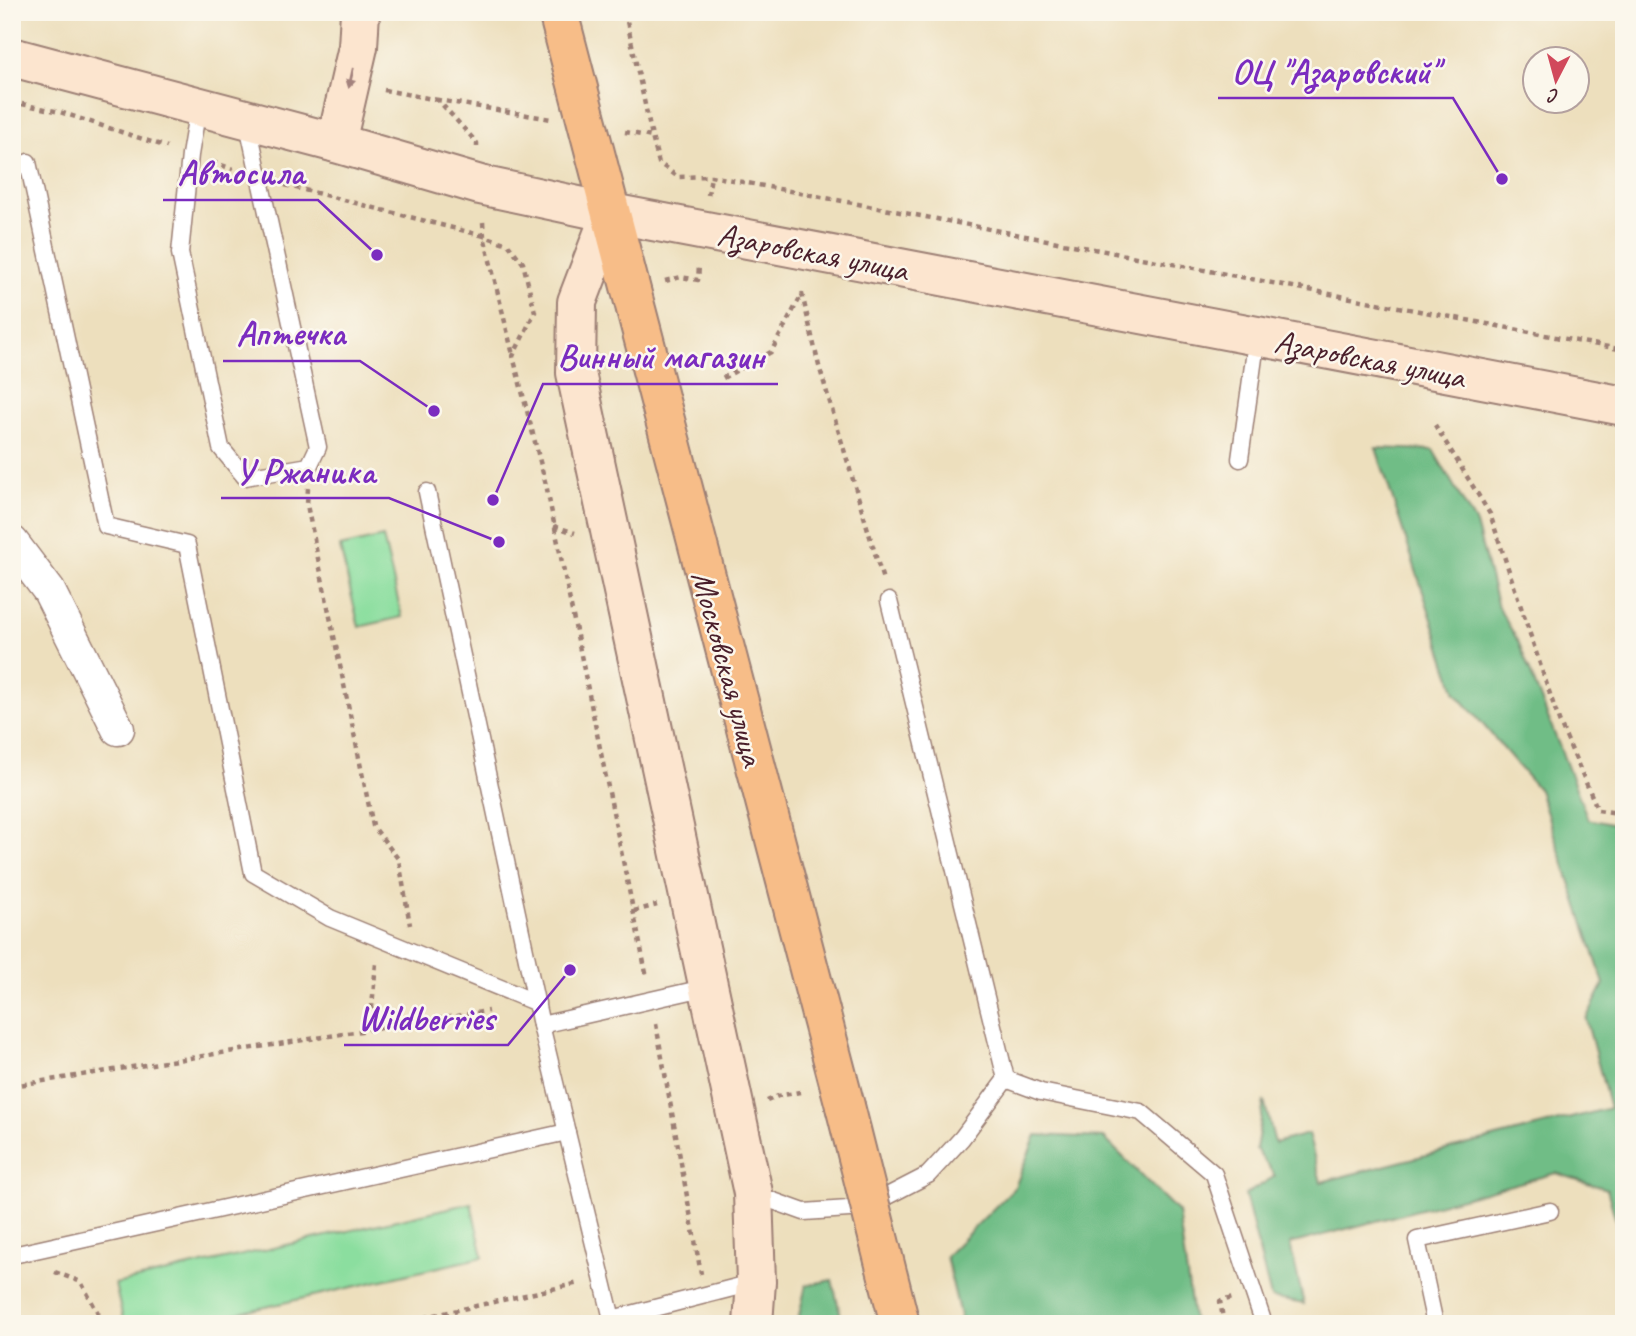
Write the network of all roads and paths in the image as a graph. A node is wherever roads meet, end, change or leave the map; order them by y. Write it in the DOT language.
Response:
graph roads {
  1 [pos="360,12"];
  2 [pos="558,12"];
  3 [pos="625,12"];
  4 [pos="12,57"];
  5 [pos="12,102"];
  6 [pos="198,107"];
  7 [pos="534,116"];
  8 [pos="247,120"];
  9 [pos="336,143"];
  10 [pos="477,143"];
  11 [pos="190,155"];
  12 [pos="28,162"];
  13 [pos="261,178"];
  14 [pos="611,213"];
  15 [pos="484,236"];
  16 [pos="1257,336"];
  17 [pos="1624,350"];
  18 [pos="513,356"];
  19 [pos="723,379"];
  20 [pos="1624,406"];
  21 [pos="1435,425"];
  22 [pos="1240,459"];
  23 [pos="309,466"];
  24 [pos="427,492"];
  25 [pos="12,542"];
  26 [pos="889,601"];
  27 [pos="118,729"];
  28 [pos="1624,814"];
  29 [pos="378,938"];
  30 [pos="415,954"];
  31 [pos="708,987"];
  32 [pos="652,1000"];
  33 [pos="537,1003"];
  34 [pos="541,1025"];
  35 [pos="370,1029"];
  36 [pos="1006,1079"];
  37 [pos="12,1086"];
  38 [pos="800,1092"];
  39 [pos="757,1106"];
  40 [pos="567,1132"];
  41 [pos="753,1194"];
  42 [pos="1550,1211"];
  43 [pos="13,1255"];
  44 [pos="602,1278"];
  45 [pos="756,1282"];
  46 [pos="705,1296"];
  47 [pos="613,1322"];
  48 [pos="104,1324"];
  49 [pos="395,1324"];
  50 [pos="753,1324"];
  51 [pos="900,1324"];
  52 [pos="1264,1324"];
  53 [pos="1435,1324"];
  1 -- 9 [label="street, one-way"];
  2 -- 14 [label="main road, Московская улица"];
  3 -- 17 [label="path"];
  4 -- 6 [label="street, Азаровская улица"];
  5 -- 11 [label="path"];
  6 -- 8 [label="street, Азаровская улица"];
  6 -- 11 [label="lane"];
  7 -- 10 [label="path"];
  8 -- 9 [label="street, Азаровская улица"];
  8 -- 13 [label="lane"];
  9 -- 14 [label="street, Азаровская улица"];
  11 -- 13 [label="path"];
  11 -- 23 [label="lane"];
  12 -- 29 [label="lane"];
  13 -- 15 [label="path"];
  13 -- 23 [label="lane"];
  14 -- 16 [label="street, Азаровская улица"];
  14 -- 31 [label="street"];
  14 -- 51 [label="main road, Московская улица, bridge"];
  15 -- 18 [label="path"];
  15 -- 18 [label="path"];
  16 -- 20 [label="street, Азаровская улица"];
  16 -- 22 [label="lane"];
  18 -- 32 [label="path"];
  19 -- 26 [label="path"];
  21 -- 28 [label="path"];
  23 -- 30 [label="path"];
  24 -- 33 [label="lane"];
  25 -- 27 [label="street"];
  26 -- 36 [label="lane"];
  29 -- 30 [label="lane"];
  29 -- 35 [label="path"];
  30 -- 33 [label="lane"];
  31 -- 32 [label="lane"];
  31 -- 41 [label="street"];
  32 -- 34 [label="lane"];
  32 -- 46 [label="path"];
  33 -- 34 [label="lane"];
  33 -- 35 [label="path"];
  34 -- 40 [label="lane"];
  35 -- 37 [label="path"];
  36 -- 41 [label="lane"];
  36 -- 52 [label="lane"];
  38 -- 39 [label="path"];
  40 -- 43 [label="lane"];
  40 -- 44 [label="lane"];
  41 -- 45 [label="street"];
  42 -- 53 [label="lane"];
  43 -- 48 [label="path"];
  44 -- 47 [label="lane"];
  44 -- 49 [label="path"];
  45 -- 46 [label="lane"];
  45 -- 50 [label="street"];
  46 -- 47 [label="lane"];
}
